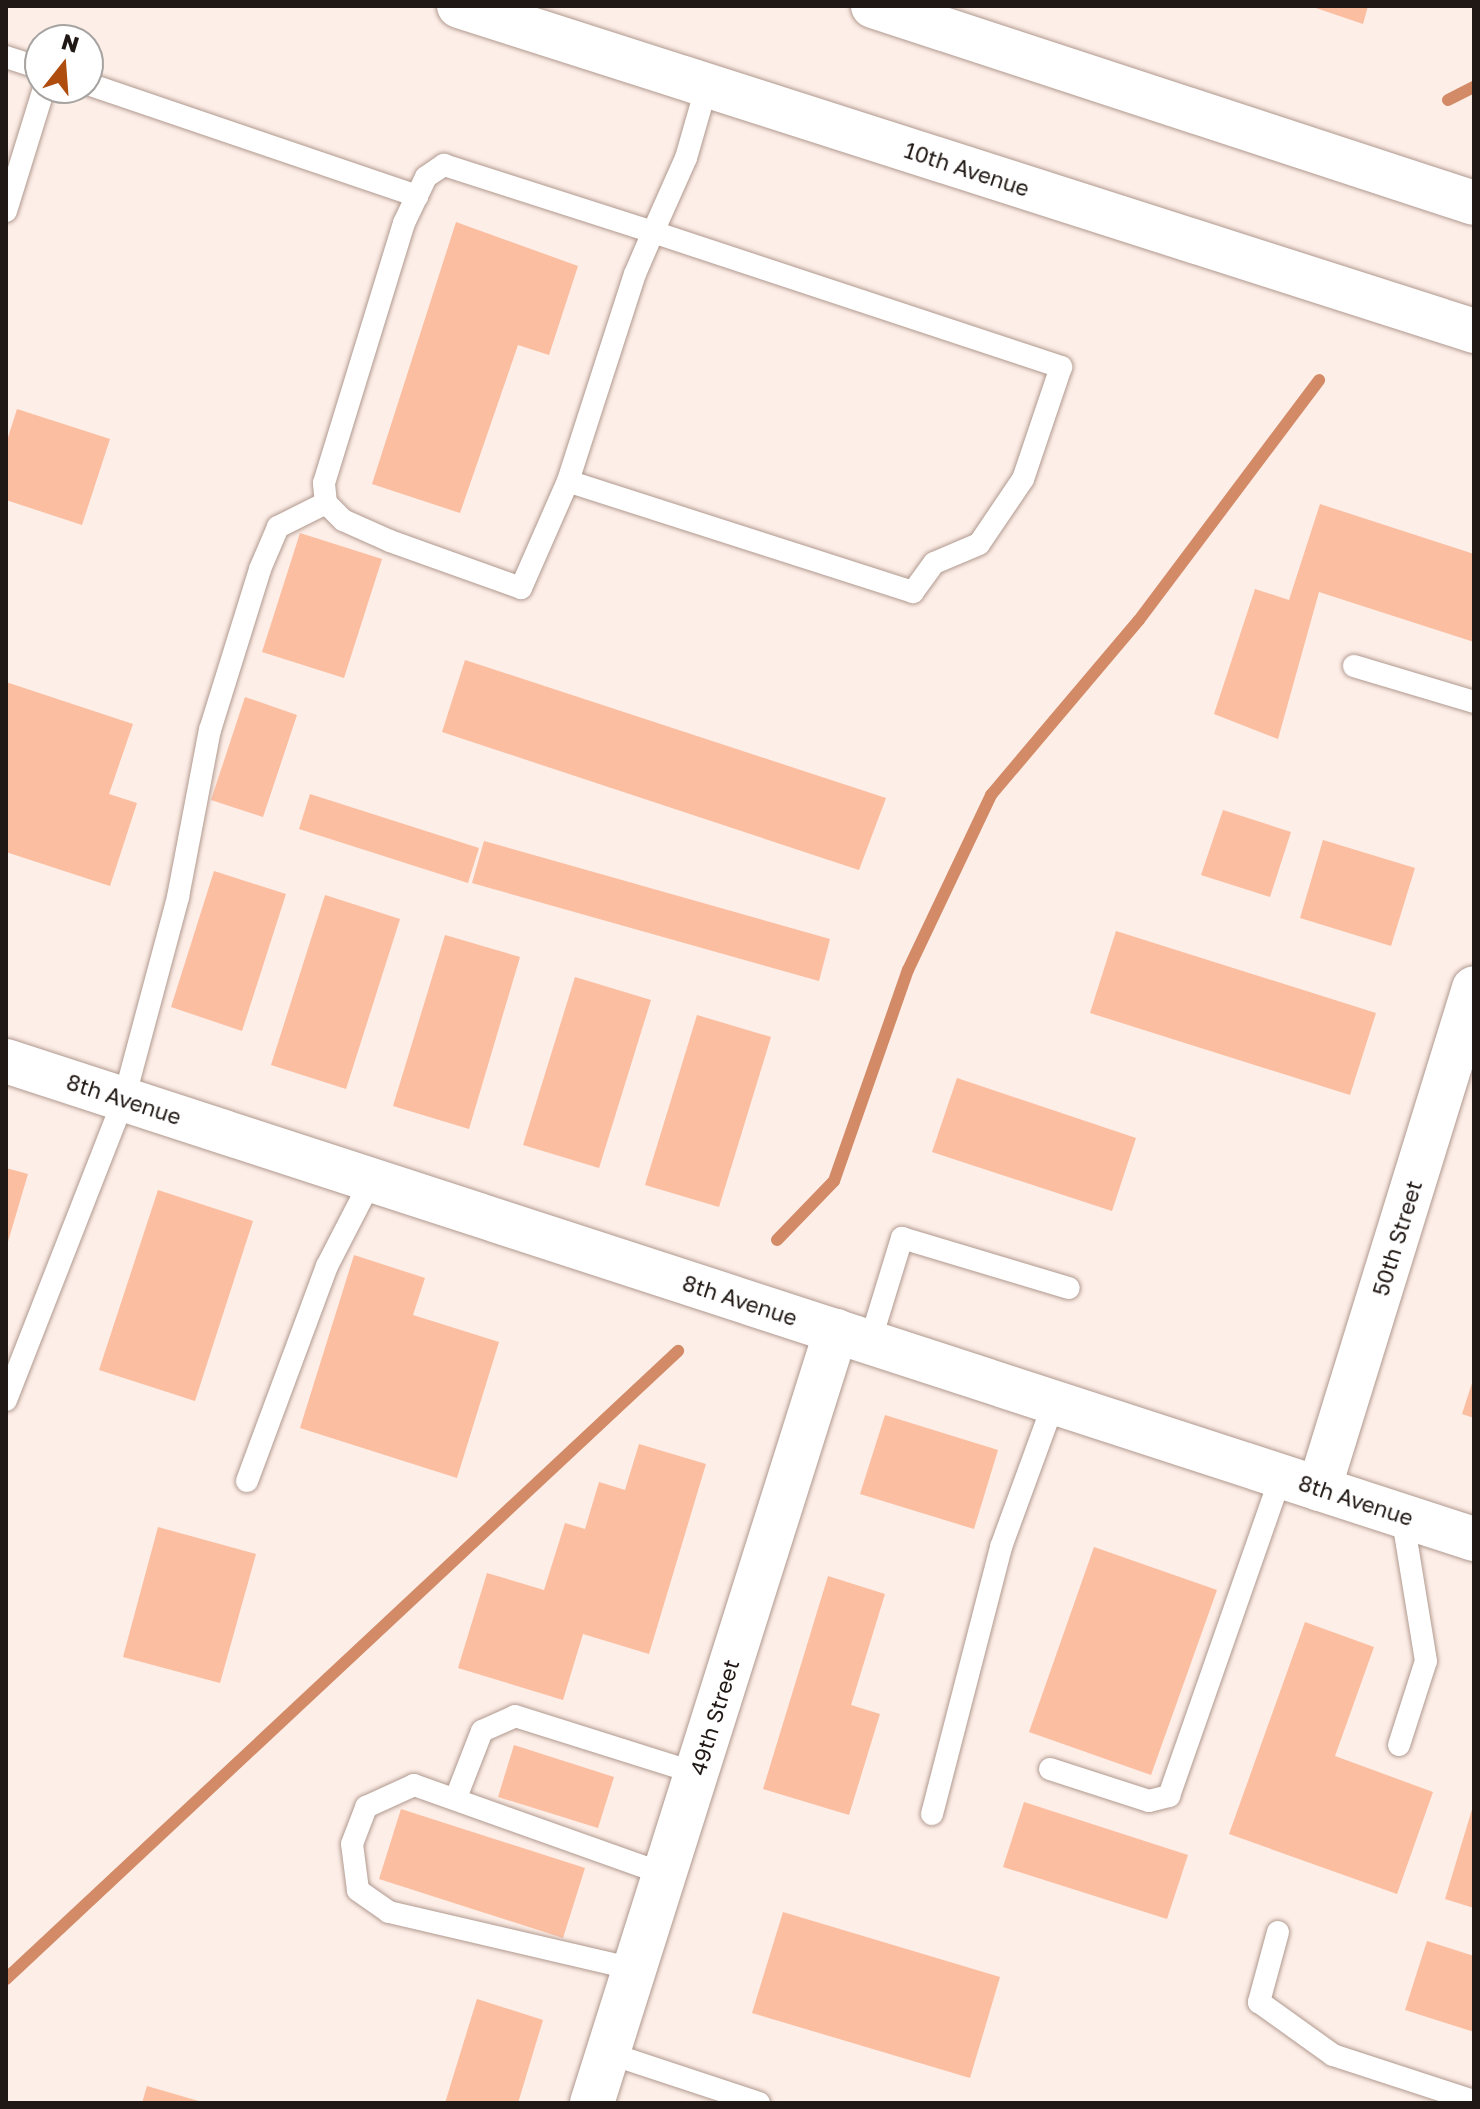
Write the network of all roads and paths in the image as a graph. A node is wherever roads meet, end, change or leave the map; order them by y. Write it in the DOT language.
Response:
graph roads {
  1 [pos="459,6"];
  2 [pos="873,6"];
  3 [pos="707,85"];
  4 [pos="104,89"];
  5 [pos="39,104"];
  6 [pos="417,196"];
  7 [pos="1474,203"];
  8 [pos="6,211"];
  9 [pos="653,232"];
  10 [pos="1474,331"];
  11 [pos="568,481"];
  12 [pos="326,503"];
  13 [pos="1354,666"];
  14 [pos="1474,702"];
  15 [pos="1474,988"];
  16 [pos="6,1061"];
  17 [pos="124,1099"];
  18 [pos="372,1179"];
  19 [pos="1069,1288"];
  20 [pos="853,1336"];
  21 [pos="6,1400"];
  22 [pos="1054,1402"];
  23 [pos="247,1481"];
  24 [pos="1300,1482"];
  25 [pos="1402,1515"];
  26 [pos="1474,1539"];
  27 [pos="1399,1745"];
  28 [pos="1050,1769"];
  29 [pos="696,1773"];
  30 [pos="457,1795"];
  31 [pos="932,1814"];
  32 [pos="664,1874"];
  33 [pos="1278,1932"];
  34 [pos="634,1969"];
  35 [pos="608,2053"];
  36 [pos="1474,2101"];
  37 [pos="592,2103"];
  38 [pos="759,2103"];
  1 -- 3 [label="street, 10th Avenue"];
  2 -- 7 [label="street"];
  3 -- 9 [label="lane"];
  3 -- 10 [label="street, 10th Avenue"];
  4 -- 6 [label="lane"];
  5 -- 8 [label="lane"];
  6 -- 9 [label="lane"];
  6 -- 12 [label="lane"];
  9 -- 11 [label="lane"];
  9 -- 11 [label="lane"];
  11 -- 12 [label="lane"];
  12 -- 17 [label="lane"];
  13 -- 14 [label="lane"];
  15 -- 24 [label="street, 50th Street"];
  16 -- 17 [label="street, 8th Avenue"];
  17 -- 18 [label="street, 8th Avenue"];
  17 -- 21 [label="lane"];
  18 -- 20 [label="street, 8th Avenue"];
  18 -- 23 [label="lane"];
  19 -- 20 [label="lane"];
  20 -- 22 [label="street, 8th Avenue"];
  20 -- 29 [label="street, 49th Street"];
  22 -- 24 [label="street, 8th Avenue"];
  22 -- 31 [label="lane"];
  24 -- 25 [label="street, 8th Avenue"];
  24 -- 28 [label="lane"];
  25 -- 26 [label="street, 8th Avenue"];
  25 -- 27 [label="lane"];
  29 -- 30 [label="lane"];
  29 -- 32 [label="street, 49th Street"];
  30 -- 32 [label="lane"];
  30 -- 34 [label="lane"];
  32 -- 34 [label="street, 49th Street"];
  33 -- 36 [label="lane"];
  34 -- 35 [label="street, 49th Street"];
  35 -- 37 [label="street, 49th Street"];
  35 -- 38 [label="lane"];
}
